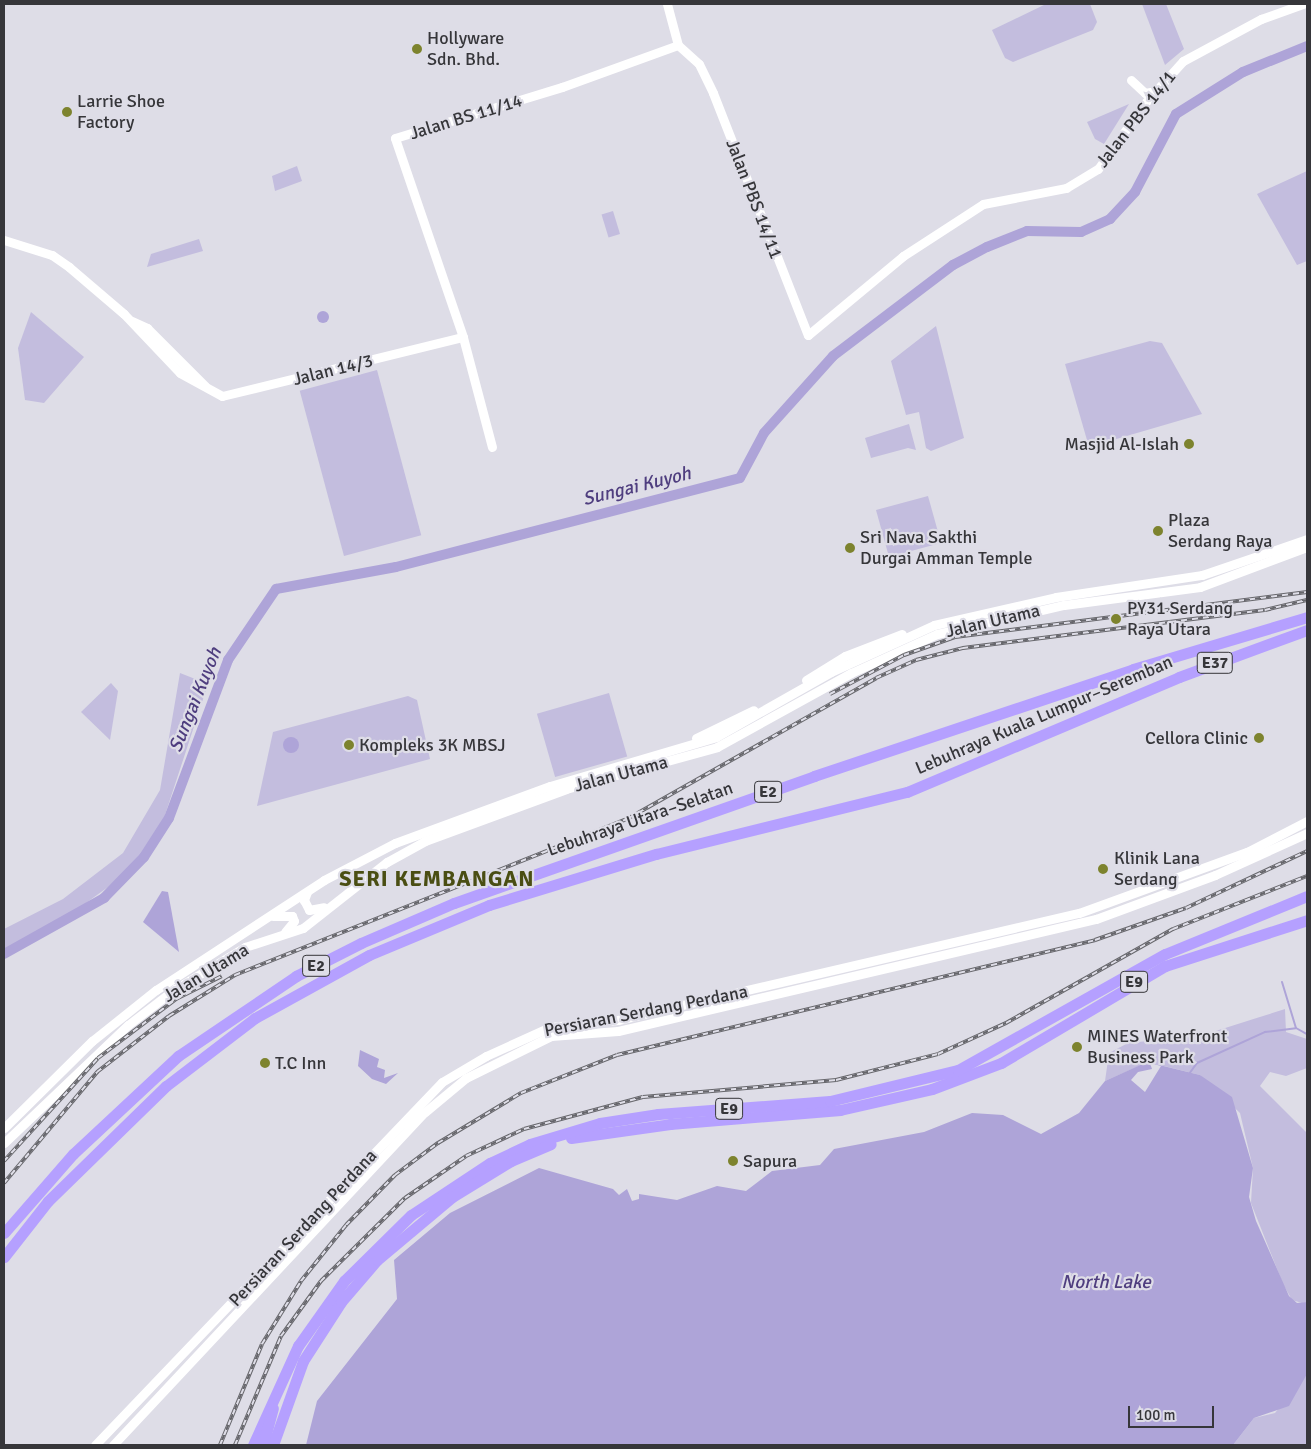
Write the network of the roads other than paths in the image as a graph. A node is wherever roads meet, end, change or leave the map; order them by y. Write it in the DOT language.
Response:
graph roads {
  1 [pos="667,4"];
  2 [pos="1303,4"];
  3 [pos="678,45"];
  4 [pos="1131,80"];
  5 [pos="1155,91"];
  6 [pos="4,240"];
  7 [pos="129,320"];
  8 [pos="141,334"];
  9 [pos="808,334"];
  10 [pos="463,337"];
  11 [pos="174,352"];
  12 [pos="205,386"];
  13 [pos="492,447"];
  14 [pos="1307,539"];
  15 [pos="1307,547"];
  16 [pos="1307,617"];
  17 [pos="1307,630"];
  18 [pos="1307,638"];
  19 [pos="1280,639"];
  20 [pos="919,742"];
  21 [pos="907,792"];
  22 [pos="1307,821"];
  23 [pos="1307,833"];
  24 [pos="308,892"];
  25 [pos="1307,896"];
  26 [pos="335,901"];
  27 [pos="264,918"];
  28 [pos="1307,920"];
  29 [pos="284,934"];
  30 [pos="201,958"];
  31 [pos="889,958"];
  32 [pos="891,969"];
  33 [pos="4,1128"];
  34 [pos="4,1143"];
  35 [pos="4,1233"];
  36 [pos="4,1257"];
  37 [pos="167,1371"];
  38 [pos="182,1373"];
  39 [pos="273,1394"];
  40 [pos="118,1421"];
  41 [pos="137,1421"];
  42 [pos="95,1445"];
  43 [pos="113,1445"];
  44 [pos="253,1445"];
  45 [pos="264,1445"];
  46 [pos="273,1445"];
  1 -- 3 [label="street"];
  2 -- 5 [label="street, Jalan PBS 14/1"];
  3 -- 9 [label="street, Jalan PBS 14/11"];
  3 -- 10 [label="street, Jalan BS 11/14"];
  4 -- 5 [label="street"];
  5 -- 9 [label="street, Jalan PBS 14/1"];
  6 -- 7 [label="street, Jalan 14/3"];
  7 -- 8 [label="street, Jalan 14/3"];
  7 -- 11 [label="street, Jalan 14/3"];
  8 -- 11 [label="street"];
  8 -- 12 [label="street, Jalan 14/3"];
  10 -- 12 [label="street, Jalan 14/3"];
  10 -- 13 [label="street"];
  11 -- 12 [label="street, Jalan 14/3"];
  14 -- 24 [label="street, Jalan Utama"];
  15 -- 26 [label="street, Jalan Utama"];
  16 -- 20 [label="highway, Lebuhraya Kuala Lumpur–Seremban / E37"];
  17 -- 19 [label="highway, Lebuhraya Kuala Lumpur–Seremban / E37"];
  18 -- 19 [label="highway"];
  19 -- 21 [label="highway, Lebuhraya Kuala Lumpur–Seremban / E37"];
  20 -- 35 [label="highway, Lebuhraya Utara–Selatan / E2"];
  21 -- 36 [label="highway, Lebuhraya Utara–Selatan / E2"];
  22 -- 31 [label="street, Persiaran Serdang Perdana"];
  23 -- 32 [label="street, Persiaran Serdang Perdana"];
  24 -- 26 [label="street"];
  24 -- 27 [label="street, Jalan Utama"];
  24 -- 30 [label="street"];
  25 -- 39 [label="highway, E9"];
  26 -- 29 [label="street, Jalan Utama"];
  27 -- 29 [label="street"];
  27 -- 30 [label="street, Jalan Utama"];
  28 -- 46 [label="highway, E9"];
  29 -- 34 [label="street, Jalan Utama"];
  30 -- 33 [label="street, Jalan Utama"];
  31 -- 32 [label="street"];
  31 -- 37 [label="street, Persiaran Serdang Perdana"];
  32 -- 38 [label="street, Persiaran Serdang Perdana"];
  37 -- 38 [label="street"];
  37 -- 40 [label="street, Persiaran Serdang Perdana"];
  38 -- 41 [label="street, Persiaran Serdang Perdana"];
  39 -- 44 [label="highway, E9"];
  39 -- 45 [label="highway"];
  40 -- 41 [label="street"];
  40 -- 42 [label="street, Persiaran Serdang Perdana"];
  41 -- 43 [label="street, Persiaran Serdang Perdana"];
}
